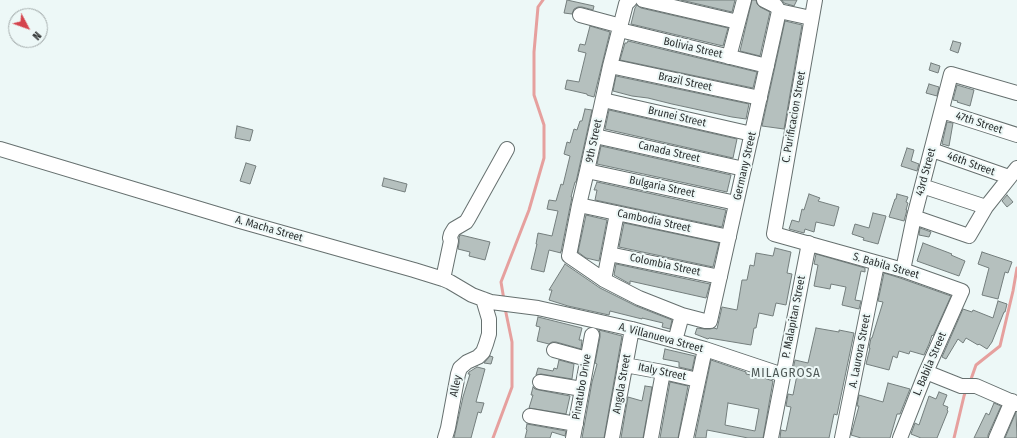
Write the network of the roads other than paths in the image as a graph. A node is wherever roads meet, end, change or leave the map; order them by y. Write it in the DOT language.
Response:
graph roads {
  1 [pos="630,0"];
  2 [pos="643,0"];
  3 [pos="744,0"];
  4 [pos="764,0"];
  5 [pos="815,0"];
  6 [pos="779,11"];
  7 [pos="580,15"];
  8 [pos="811,18"];
  9 [pos="738,22"];
  10 [pos="620,28"];
  11 [pos="729,57"];
  12 [pos="610,66"];
  13 [pos="767,66"];
  14 [pos="1017,93"];
  15 [pos="760,98"];
  16 [pos="603,100"];
  17 [pos="942,111"];
  18 [pos="752,134"];
  19 [pos="1017,135"];
  20 [pos="595,136"];
  21 [pos="0,149"];
  22 [pos="507,149"];
  23 [pos="932,150"];
  24 [pos="744,169"];
  25 [pos="587,171"];
  26 [pos="1013,173"];
  27 [pos="922,186"];
  28 [pos="736,203"];
  29 [pos="579,205"];
  30 [pos="986,207"];
  31 [pos="617,213"];
  32 [pos="914,217"];
  33 [pos="774,234"];
  34 [pos="729,236"];
  35 [pos="809,243"];
  36 [pos="609,254"];
  37 [pos="877,264"];
  38 [pos="903,270"];
  39 [pos="720,277"];
  40 [pos="443,279"];
  41 [pos="604,280"];
  42 [pos="962,291"];
  43 [pos="487,300"];
  44 [pos="538,308"];
  45 [pos="682,315"];
  46 [pos="632,329"];
  47 [pos="592,335"];
  48 [pos="675,341"];
  49 [pos="705,349"];
  50 [pos="554,350"];
  51 [pos="587,359"];
  52 [pos="625,365"];
  53 [pos="663,372"];
  54 [pos="926,372"];
  55 [pos="783,375"];
  56 [pos="698,380"];
  57 [pos="540,382"];
  58 [pos="582,389"];
  59 [pos="1015,403"];
  60 [pos="530,416"];
  61 [pos="576,424"];
  62 [pos="445,438"];
  63 [pos="573,438"];
  64 [pos="612,438"];
  65 [pos="651,438"];
  66 [pos="686,438"];
  67 [pos="771,438"];
  68 [pos="842,438"];
  69 [pos="900,438"];
  70 [pos="996,438"];
  1 -- 10 [label="street, 9th Street"];
  2 -- 9 [label="street"];
  3 -- 9 [label="street"];
  4 -- 6 [label="street"];
  5 -- 8 [label="street, C. Purificacion Street"];
  6 -- 8 [label="street"];
  6 -- 13 [label="street, Germany Street"];
  7 -- 10 [label="street"];
  8 -- 33 [label="street, C. Purificacion Street"];
  9 -- 11 [label="street"];
  10 -- 11 [label="street, Bolivia Street"];
  10 -- 12 [label="street, 9th Street"];
  11 -- 13 [label="street, Bolivia Street"];
  12 -- 15 [label="street, Brazil Street"];
  12 -- 16 [label="street, 9th Street"];
  13 -- 15 [label="street, Germany Street"];
  14 -- 17 [label="street, 43rd Street"];
  15 -- 18 [label="street, Germany Street"];
  16 -- 18 [label="street, Brunei Street"];
  16 -- 20 [label="street, 9th Street"];
  17 -- 19 [label="street, 47th Street"];
  17 -- 23 [label="street, 43rd Street"];
  18 -- 24 [label="street, Germany Street"];
  20 -- 24 [label="street, Canada Street"];
  20 -- 25 [label="street, 9th Street"];
  21 -- 40 [label="street, A. Macha Street"];
  22 -- 40 [label="street"];
  23 -- 26 [label="street, 46th Street"];
  23 -- 27 [label="street, 43rd Street"];
  24 -- 28 [label="street, Germany Street"];
  25 -- 28 [label="street, Bulgaria Street"];
  25 -- 29 [label="street, 9th Street"];
  26 -- 30 [label="street"];
  27 -- 30 [label="street"];
  27 -- 32 [label="street, 43rd Street"];
  28 -- 34 [label="street, Germany Street"];
  29 -- 31 [label="street, Cambodia Street"];
  29 -- 41 [label="street, 9th Street"];
  30 -- 32 [label="street"];
  31 -- 34 [label="street, Cambodia Street"];
  31 -- 36 [label="street"];
  32 -- 38 [label="street, 43rd Street"];
  33 -- 35 [label="street, S. Babila Street"];
  34 -- 39 [label="street, Germany Street"];
  35 -- 37 [label="street, S. Babila Street"];
  35 -- 55 [label="street, P. Malapitan Street"];
  36 -- 39 [label="street, Colombia Street"];
  36 -- 41 [label="street"];
  37 -- 38 [label="street, S. Babila Street"];
  37 -- 68 [label="street, A. Laurora Street"];
  38 -- 42 [label="street, S. Babila Street"];
  39 -- 45 [label="street, Germany Street"];
  40 -- 43 [label="street, A. Macha Street"];
  41 -- 45 [label="street"];
  42 -- 54 [label="street, L. Babila Street"];
  43 -- 44 [label="street, A. Macha Street"];
  43 -- 62 [label="street, Alley"];
  44 -- 46 [label="street, A. Villanueva Street"];
  45 -- 48 [label="street"];
  46 -- 48 [label="street, A. Villanueva Street"];
  46 -- 52 [label="street, Angola Street"];
  47 -- 51 [label="street, Pinatubo Drive"];
  48 -- 49 [label="street, A. Villanueva Street"];
  49 -- 55 [label="street, A. Villanueva Street"];
  49 -- 56 [label="street"];
  50 -- 51 [label="street"];
  51 -- 58 [label="street, Pinatubo Drive"];
  52 -- 53 [label="street, Italy Street"];
  52 -- 64 [label="street, Angola Street"];
  53 -- 56 [label="street, Italy Street"];
  53 -- 65 [label="street"];
  54 -- 59 [label="street"];
  54 -- 69 [label="street, L. Babila Street"];
  55 -- 67 [label="street, P. Malapitan Street"];
  56 -- 66 [label="street"];
  57 -- 58 [label="street"];
  58 -- 61 [label="street, Pinatubo Drive"];
  59 -- 70 [label="street"];
  60 -- 61 [label="street"];
  61 -- 63 [label="street, Pinatubo Drive"];
}
